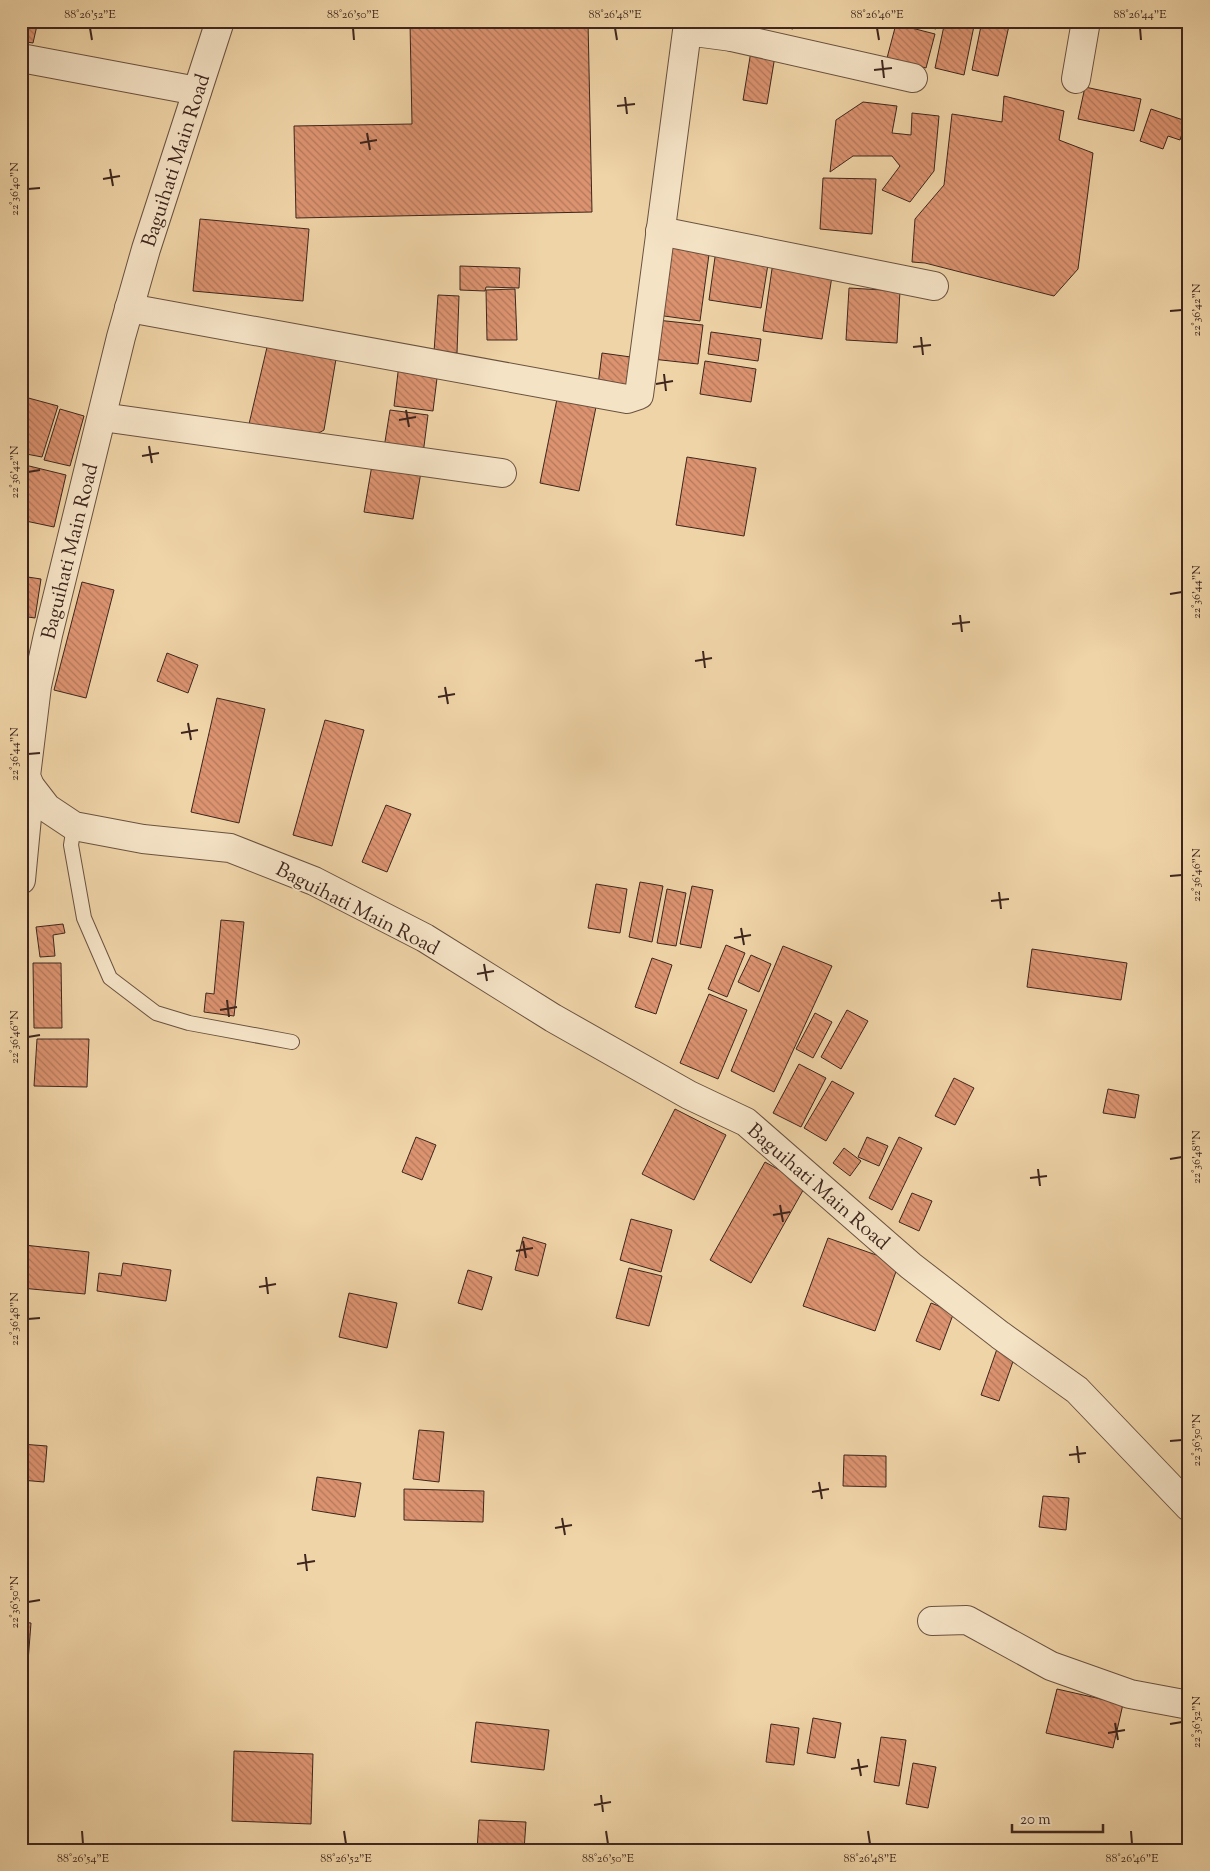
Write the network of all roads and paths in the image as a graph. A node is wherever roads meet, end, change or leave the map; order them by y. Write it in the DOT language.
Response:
graph roads {
  1 [pos="220,21"];
  2 [pos="1086,21"];
  3 [pos="733,29"];
  4 [pos="21,58"];
  5 [pos="913,78"];
  6 [pos="1076,79"];
  7 [pos="197,91"];
  8 [pos="660,231"];
  9 [pos="934,286"];
  10 [pos="129,308"];
  11 [pos="102,417"];
  12 [pos="502,473"];
  13 [pos="26,780"];
  14 [pos="74,826"];
  15 [pos="23,840"];
  16 [pos="21,880"];
  17 [pos="292,1042"];
  18 [pos="1189,1506"];
  19 [pos="932,1621"];
  20 [pos="1189,1705"];
  1 -- 7 [label="street, Baguihati Main Road"];
  2 -- 6 [label="street"];
  3 -- 5 [label="street"];
  3 -- 8 [label="street"];
  4 -- 7 [label="street"];
  7 -- 10 [label="street, Baguihati Main Road"];
  8 -- 9 [label="street"];
  8 -- 10 [label="street"];
  10 -- 11 [label="street, Baguihati Main Road"];
  11 -- 12 [label="street"];
  11 -- 13 [label="street, Baguihati Main Road"];
  13 -- 14 [label="street, Baguihati Main Road"];
  13 -- 15 [label="street"];
  14 -- 17 [label="lane"];
  14 -- 18 [label="street, Baguihati Main Road"];
  15 -- 16 [label="street"];
  19 -- 20 [label="street"];
}
